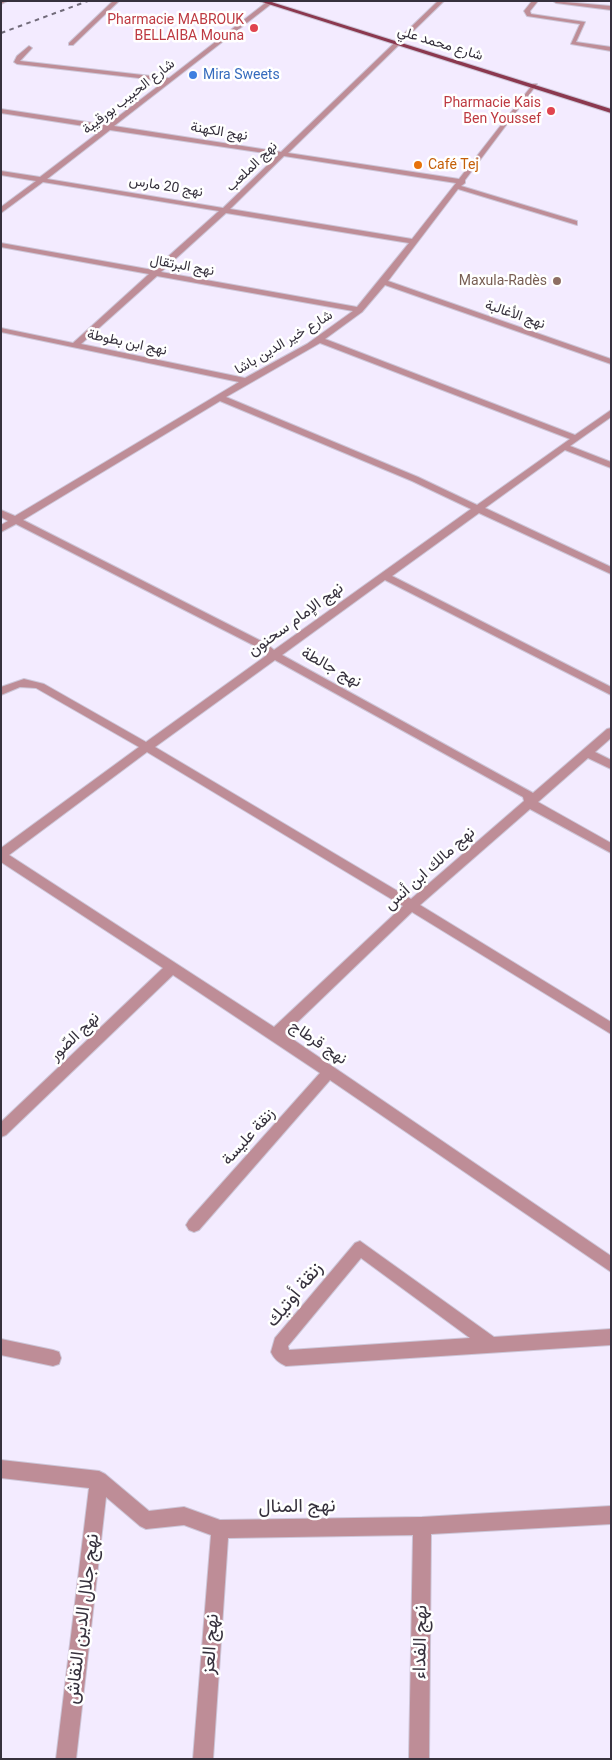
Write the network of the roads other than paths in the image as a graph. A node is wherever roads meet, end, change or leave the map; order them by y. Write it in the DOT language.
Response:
graph roads {
  1 [pos="116,1"];
  2 [pos="441,1"];
  3 [pos="535,1"];
  4 [pos="556,1"];
  5 [pos="268,2"];
  6 [pos="611,8"];
  7 [pos="71,44"];
  8 [pos="396,44"];
  9 [pos="29,48"];
  10 [pos="611,49"];
  11 [pos="170,80"];
  12 [pos="535,86"];
  13 [pos="1,111"];
  14 [pos="611,111"];
  15 [pos="110,128"];
  16 [pos="284,154"];
  17 [pos="1,173"];
  18 [pos="43,180"];
  19 [pos="461,184"];
  20 [pos="226,209"];
  21 [pos="1,212"];
  22 [pos="574,223"];
  23 [pos="415,242"];
  24 [pos="1,245"];
  25 [pos="154,274"];
  26 [pos="384,282"];
  27 [pos="359,310"];
  28 [pos="1,330"];
  29 [pos="320,340"];
  30 [pos="74,346"];
  31 [pos="611,362"];
  32 [pos="246,381"];
  33 [pos="220,398"];
  34 [pos="611,413"];
  35 [pos="576,438"];
  36 [pos="564,447"];
  37 [pos="611,465"];
  38 [pos="479,507"];
  39 [pos="1,513"];
  40 [pos="16,520"];
  41 [pos="1,529"];
  42 [pos="611,570"];
  43 [pos="385,576"];
  44 [pos="275,656"];
  45 [pos="1,692"];
  46 [pos="611,692"];
  47 [pos="611,732"];
  48 [pos="148,746"];
  49 [pos="587,753"];
  50 [pos="611,765"];
  51 [pos="530,803"];
  52 [pos="611,849"];
  53 [pos="1,856"];
  54 [pos="412,905"];
  55 [pos="172,968"];
  56 [pos="611,1029"];
  57 [pos="275,1035"];
  58 [pos="329,1072"];
  59 [pos="4,1124"];
  60 [pos="194,1225"];
  61 [pos="611,1266"];
  62 [pos="611,1337"];
  63 [pos="492,1345"];
  64 [pos="1,1347"];
  65 [pos="53,1358"];
  66 [pos="1,1469"];
  67 [pos="99,1480"];
  68 [pos="611,1515"];
  69 [pos="422,1526"];
  70 [pos="220,1529"];
  71 [pos="66,1759"];
  72 [pos="202,1759"];
  73 [pos="419,1759"];
  1 -- 7 [label="street"];
  2 -- 8 [label="street, نهج الملعب"];
  3 -- 10 [label="street"];
  4 -- 6 [label="street"];
  5 -- 8 [label="main road, شارع محمد علي"];
  5 -- 11 [label="street, شارع الحبيب بورقيبة"];
  8 -- 12 [label="main road, شارع محمد علي"];
  8 -- 16 [label="street, نهج الملعب"];
  9 -- 11 [label="street"];
  11 -- 15 [label="street, شارع الحبيب بورقيبة"];
  12 -- 14 [label="main road, شارع محمد علي"];
  12 -- 19 [label="street, شارع خير الدين باشا"];
  13 -- 15 [label="street, نهج الكهنة"];
  15 -- 16 [label="street, نهج الكهنة"];
  15 -- 18 [label="street, شارع الحبيب بورقيبة"];
  16 -- 19 [label="street, نهج الكهنة"];
  16 -- 20 [label="street, نهج الملعب"];
  17 -- 18 [label="street, نهج 20 مارس"];
  18 -- 20 [label="street, نهج 20 مارس"];
  18 -- 21 [label="street, شارع الحبيب بورقيبة"];
  19 -- 22 [label="street, نهج الكهنة"];
  19 -- 23 [label="street, شارع خير الدين باشا"];
  20 -- 23 [label="street, نهج 20 مارس"];
  20 -- 25 [label="street, نهج الملعب"];
  23 -- 26 [label="street, شارع خير الدين باشا"];
  24 -- 25 [label="street, نهج البرتقال"];
  25 -- 27 [label="street, نهج البرتقال"];
  25 -- 30 [label="street, نهج الملعب"];
  26 -- 27 [label="street, شارع خير الدين باشا"];
  26 -- 31 [label="street, نهج الأغالبة"];
  27 -- 29 [label="street, شارع خير الدين باشا"];
  28 -- 30 [label="street, نهج ابن بطوطة"];
  29 -- 32 [label="street, شارع خير الدين باشا"];
  29 -- 35 [label="street"];
  30 -- 32 [label="street, نهج ابن بطوطة"];
  32 -- 33 [label="street, شارع خير الدين باشا"];
  33 -- 38 [label="street"];
  33 -- 40 [label="street, شارع خير الدين باشا"];
  34 -- 35 [label="street, نهج الإمام سحنون"];
  35 -- 36 [label="street, نهج الإمام سحنون"];
  36 -- 37 [label="street"];
  36 -- 38 [label="street, نهج الإمام سحنون"];
  38 -- 42 [label="street"];
  38 -- 43 [label="street, نهج الإمام سحنون"];
  39 -- 40 [label="street, نهج جالطة"];
  40 -- 41 [label="street, شارع خير الدين باشا"];
  40 -- 44 [label="street, نهج جالطة"];
  43 -- 44 [label="street, نهج الإمام سحنون"];
  43 -- 46 [label="street"];
  44 -- 48 [label="street, نهج الإمام سحنون"];
  44 -- 51 [label="street, نهج جالطة"];
  45 -- 48 [label="street"];
  47 -- 49 [label="street, نهج مالك ابن أنس"];
  48 -- 53 [label="street, نهج الإمام سحنون"];
  48 -- 54 [label="street"];
  49 -- 50 [label="street"];
  49 -- 51 [label="street, نهج مالك ابن أنس"];
  51 -- 52 [label="street, نهج جالطة"];
  51 -- 54 [label="street, نهج مالك ابن أنس"];
  53 -- 55 [label="street, نهج قرطاج"];
  54 -- 56 [label="street"];
  54 -- 57 [label="street, نهج مالك ابن أنس"];
  55 -- 57 [label="street, نهج قرطاج"];
  55 -- 59 [label="street, نهج الصّور"];
  57 -- 58 [label="street, نهج قرطاج"];
  58 -- 60 [label="street, زنقة عليسة"];
  58 -- 61 [label="street, نهج قرطاج"];
  62 -- 63 [label="street, زنقة أوتيك"];
  63 -- 63 [label="street, زنقة أوتيك"];
  64 -- 65 [label="street"];
  66 -- 67 [label="street"];
  67 -- 70 [label="street, نهج المنال"];
  67 -- 71 [label="street, نهج جلال الدين النقاش"];
  68 -- 69 [label="street, نهج المنال"];
  69 -- 70 [label="street, نهج المنال"];
  69 -- 73 [label="street, نهج الفداء"];
  70 -- 72 [label="street, نهج العز"];
}
